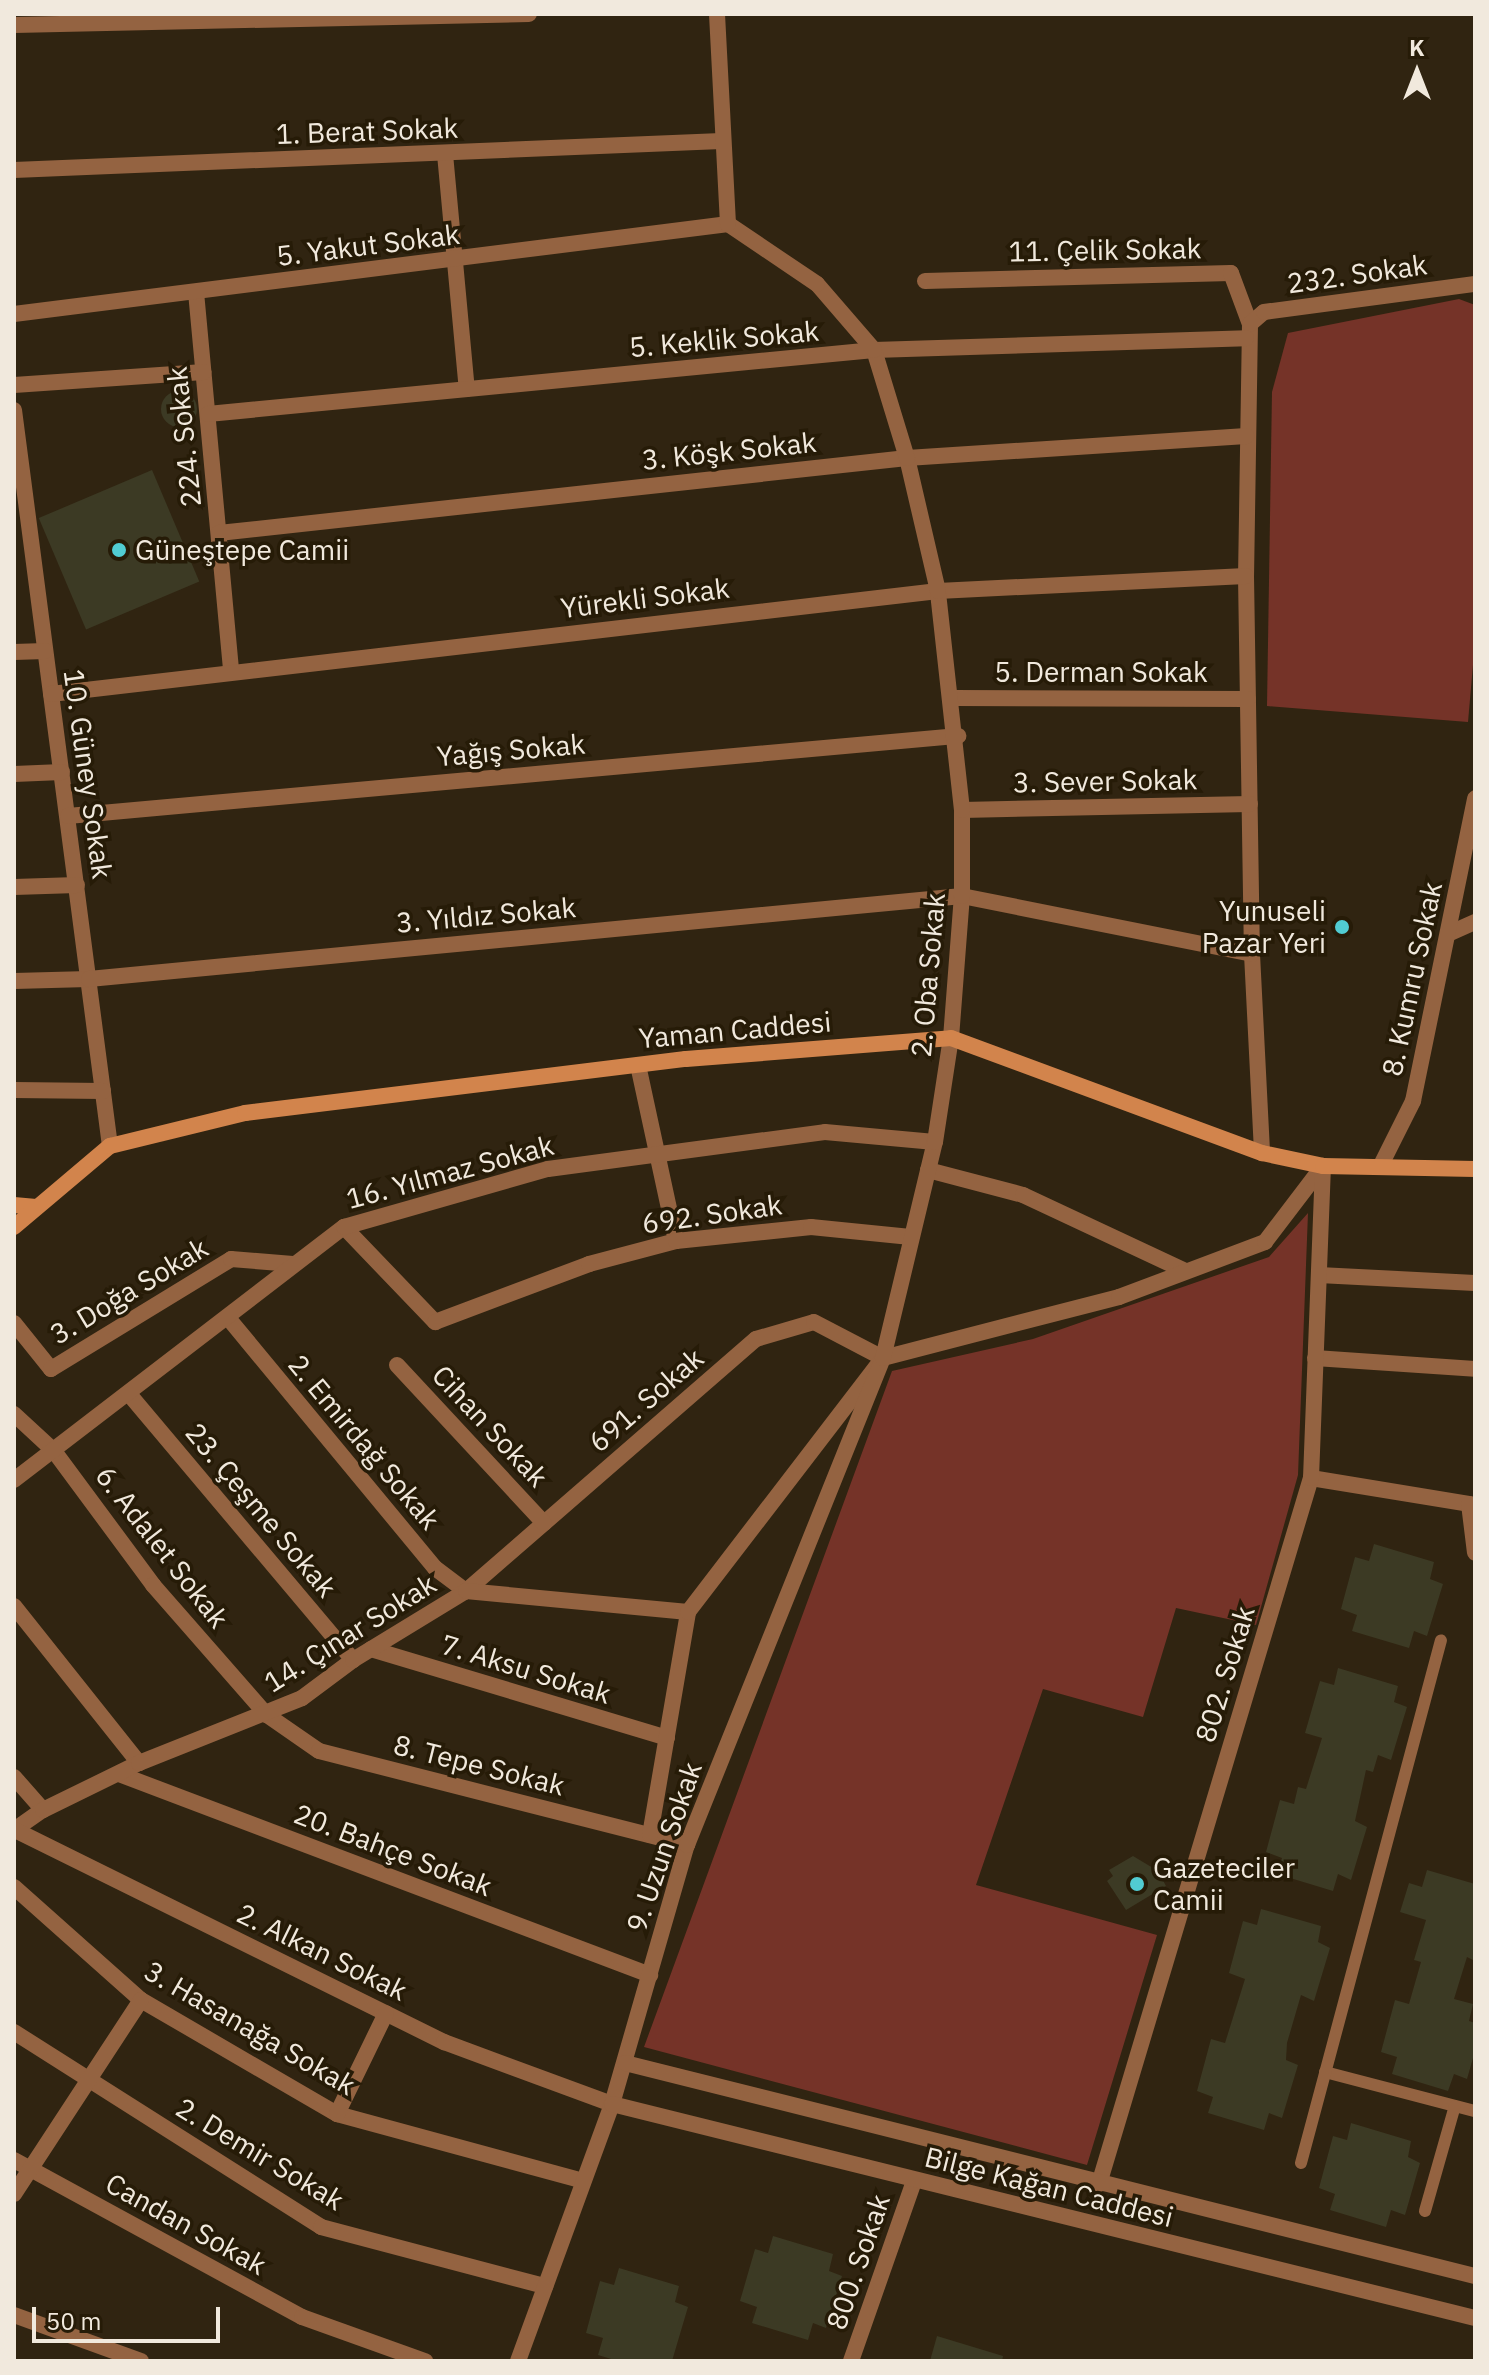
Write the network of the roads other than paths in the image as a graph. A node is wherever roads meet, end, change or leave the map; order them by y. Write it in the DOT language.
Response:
graph roads {
  1 [pos="438,14"];
  2 [pos="529,14"];
  3 [pos="717,14"];
  4 [pos="14,25"];
  5 [pos="721,141"];
  6 [pos="445,154"];
  7 [pos="14,170"];
  8 [pos="728,224"];
  9 [pos="454,260"];
  10 [pos="925,281"];
  11 [pos="1475,284"];
  12 [pos="196,292"];
  13 [pos="14,314"];
  14 [pos="1248,331"];
  15 [pos="874,350"];
  16 [pos="204,372"];
  17 [pos="14,385"];
  18 [pos="467,389"];
  19 [pos="14,410"];
  20 [pos="208,414"];
  21 [pos="1246,436"];
  22 [pos="907,458"];
  23 [pos="219,533"];
  24 [pos="1246,576"];
  25 [pos="938,591"];
  26 [pos="45,651"];
  27 [pos="14,652"];
  28 [pos="231,672"];
  29 [pos="51,694"];
  30 [pos="954,698"];
  31 [pos="1248,699"];
  32 [pos="958,736"];
  33 [pos="62,772"];
  34 [pos="14,774"];
  35 [pos="1475,798"];
  36 [pos="1250,804"];
  37 [pos="962,810"];
  38 [pos="68,816"];
  39 [pos="77,885"];
  40 [pos="14,887"];
  41 [pos="962,896"];
  42 [pos="1475,922"];
  43 [pos="1448,934"];
  44 [pos="1252,954"];
  45 [pos="89,979"];
  46 [pos="14,981"];
  47 [pos="951,1038"];
  48 [pos="638,1065"];
  49 [pos="14,1090"];
  50 [pos="103,1091"];
  51 [pos="935,1142"];
  52 [pos="110,1146"];
  53 [pos="1262,1153"];
  54 [pos="658,1154"];
  55 [pos="1381,1165"];
  56 [pos="1323,1166"];
  57 [pos="1475,1169"];
  58 [pos="928,1170"];
  59 [pos="14,1205"];
  60 [pos="36,1207"];
  61 [pos="14,1227"];
  62 [pos="344,1227"];
  63 [pos="911,1237"];
  64 [pos="676,1241"];
  65 [pos="293,1264"];
  66 [pos="1183,1270"];
  67 [pos="1319,1275"];
  68 [pos="1475,1283"];
  69 [pos="229,1319"];
  70 [pos="14,1323"];
  71 [pos="883,1358"];
  72 [pos="1315,1358"];
  73 [pos="397,1365"];
  74 [pos="1475,1369"];
  75 [pos="129,1394"];
  76 [pos="14,1414"];
  77 [pos="54,1451"];
  78 [pos="1311,1478"];
  79 [pos="14,1480"];
  80 [pos="1472,1505"];
  81 [pos="544,1523"];
  82 [pos="1475,1553"];
  83 [pos="466,1591"];
  84 [pos="14,1606"];
  85 [pos="688,1612"];
  86 [pos="1441,1640"];
  87 [pos="371,1649"];
  88 [pos="353,1660"];
  89 [pos="267,1715"];
  90 [pos="667,1738"];
  91 [pos="139,1763"];
  92 [pos="119,1774"];
  93 [pos="14,1777"];
  94 [pos="43,1810"];
  95 [pos="15,1830"];
  96 [pos="650,1835"];
  97 [pos="687,1845"];
  98 [pos="14,1887"];
  99 [pos="650,1975"];
  100 [pos="141,2000"];
  101 [pos="386,2013"];
  102 [pos="14,2032"];
  103 [pos="625,2063"];
  104 [pos="1325,2072"];
  105 [pos="92,2079"];
  106 [pos="612,2104"];
  107 [pos="1455,2106"];
  108 [pos="1475,2111"];
  109 [pos="337,2114"];
  110 [pos="14,2160"];
  111 [pos="1301,2163"];
  112 [pos="32,2169"];
  113 [pos="583,2181"];
  114 [pos="914,2181"];
  115 [pos="1099,2184"];
  116 [pos="14,2194"];
  117 [pos="1425,2211"];
  118 [pos="1475,2276"];
  119 [pos="545,2286"];
  120 [pos="14,2315"];
  121 [pos="1475,2318"];
  122 [pos="141,2361"];
  123 [pos="425,2361"];
  124 [pos="518,2361"];
  125 [pos="851,2361"];
  1 -- 2 [label="street"];
  1 -- 4 [label="street"];
  3 -- 5 [label="street"];
  5 -- 6 [label="street, 1. Berat Sokak"];
  5 -- 8 [label="street"];
  6 -- 7 [label="street, 1. Berat Sokak"];
  6 -- 9 [label="street"];
  8 -- 9 [label="street, 5. Yakut Sokak"];
  8 -- 15 [label="street"];
  9 -- 12 [label="street, 5. Yakut Sokak"];
  9 -- 18 [label="street"];
  10 -- 14 [label="street, 11. Çelik Sokak"];
  11 -- 14 [label="street, 232. Sokak"];
  12 -- 13 [label="street, 5. Yakut Sokak"];
  12 -- 16 [label="street, 224. Sokak"];
  14 -- 15 [label="street, 5. Keklik Sokak"];
  14 -- 21 [label="street"];
  15 -- 18 [label="street, 5. Keklik Sokak"];
  15 -- 22 [label="street, 2. Oba Sokak"];
  16 -- 17 [label="street"];
  16 -- 20 [label="street, 224. Sokak"];
  18 -- 20 [label="street, 5. Keklik Sokak"];
  19 -- 26 [label="street, 10. Güney Sokak"];
  20 -- 23 [label="street, 224. Sokak"];
  21 -- 22 [label="street, 3. Köşk Sokak"];
  21 -- 24 [label="street"];
  22 -- 23 [label="street, 3. Köşk Sokak"];
  22 -- 25 [label="street, 2. Oba Sokak"];
  23 -- 28 [label="street, 224. Sokak"];
  24 -- 25 [label="street, Yürekli Sokak"];
  24 -- 31 [label="street"];
  25 -- 28 [label="street, Yürekli Sokak"];
  25 -- 30 [label="street, 2. Oba Sokak"];
  26 -- 27 [label="street"];
  26 -- 29 [label="street, 10. Güney Sokak"];
  28 -- 29 [label="street, Yürekli Sokak"];
  29 -- 33 [label="street, 10. Güney Sokak"];
  30 -- 31 [label="street, 5. Derman Sokak"];
  30 -- 32 [label="street, 2. Oba Sokak"];
  31 -- 36 [label="street"];
  32 -- 37 [label="street, 2. Oba Sokak"];
  32 -- 38 [label="street, Yağış Sokak"];
  33 -- 34 [label="street"];
  33 -- 38 [label="street, 10. Güney Sokak"];
  35 -- 43 [label="street, 8. Kumru Sokak"];
  36 -- 37 [label="street, 3. Sever Sokak"];
  36 -- 44 [label="street"];
  37 -- 41 [label="street, 2. Oba Sokak"];
  38 -- 39 [label="street, 10. Güney Sokak"];
  39 -- 40 [label="street"];
  39 -- 45 [label="street, 10. Güney Sokak"];
  41 -- 44 [label="street, 3. Yıldız Sokak"];
  41 -- 45 [label="street, 3. Yıldız Sokak"];
  41 -- 47 [label="street, 2. Oba Sokak"];
  42 -- 43 [label="street"];
  43 -- 55 [label="street, 8. Kumru Sokak"];
  44 -- 53 [label="street"];
  45 -- 46 [label="street, 3. Yıldız Sokak"];
  45 -- 50 [label="street, 10. Güney Sokak"];
  47 -- 48 [label="main road, Yaman Caddesi"];
  47 -- 51 [label="street, 2. Oba Sokak"];
  47 -- 53 [label="main road, Yaman Caddesi"];
  48 -- 52 [label="main road, Yaman Caddesi"];
  48 -- 54 [label="street"];
  49 -- 50 [label="street"];
  50 -- 52 [label="street, 10. Güney Sokak"];
  51 -- 54 [label="street, 16. Yılmaz Sokak"];
  51 -- 58 [label="street, 2. Oba Sokak"];
  52 -- 60 [label="main road, Yaman Caddesi"];
  53 -- 56 [label="main road, Yaman Caddesi"];
  54 -- 62 [label="street, 16. Yılmaz Sokak"];
  54 -- 64 [label="street"];
  55 -- 56 [label="main road, Yaman Caddesi"];
  55 -- 57 [label="main road, Yaman Caddesi"];
  56 -- 66 [label="street"];
  56 -- 67 [label="street, 802. Sokak"];
  58 -- 63 [label="street, 2. Oba Sokak"];
  58 -- 66 [label="street"];
  59 -- 60 [label="main road"];
  60 -- 61 [label="main road, Yaman Caddesi"];
  62 -- 64 [label="street, 692. Sokak"];
  62 -- 65 [label="street, 16. Yılmaz Sokak"];
  63 -- 64 [label="street, 692. Sokak"];
  63 -- 71 [label="street, 2. Oba Sokak"];
  65 -- 69 [label="street, 16. Yılmaz Sokak"];
  65 -- 70 [label="street, 3. Doğa Sokak"];
  66 -- 71 [label="street"];
  67 -- 68 [label="street"];
  67 -- 72 [label="street, 802. Sokak"];
  69 -- 75 [label="street, 16. Yılmaz Sokak"];
  69 -- 83 [label="street, 2. Emirdağ Sokak"];
  71 -- 81 [label="street, 691. Sokak"];
  71 -- 85 [label="street"];
  71 -- 97 [label="street, 9. Uzun Sokak"];
  72 -- 74 [label="street"];
  72 -- 78 [label="street, 802. Sokak"];
  73 -- 81 [label="street, Cihan Sokak"];
  75 -- 77 [label="street, 16. Yılmaz Sokak"];
  75 -- 88 [label="street, 23. Çeşme Sokak"];
  76 -- 77 [label="street, 6. Adalet Sokak"];
  77 -- 79 [label="street, 16. Yılmaz Sokak"];
  77 -- 89 [label="street, 6. Adalet Sokak"];
  78 -- 80 [label="street"];
  78 -- 115 [label="street, 802. Sokak"];
  80 -- 82 [label="street"];
  81 -- 83 [label="street, 691. Sokak"];
  83 -- 85 [label="street, 14. Çınar Sokak"];
  83 -- 87 [label="street, 14. Çınar Sokak"];
  84 -- 91 [label="street"];
  85 -- 90 [label="street"];
  86 -- 104 [label="lane"];
  87 -- 88 [label="street, 14. Çınar Sokak"];
  87 -- 90 [label="street, 7. Aksu Sokak"];
  88 -- 89 [label="street, 14. Çınar Sokak"];
  89 -- 91 [label="street, 14. Çınar Sokak"];
  89 -- 96 [label="street, 8. Tepe Sokak"];
  90 -- 96 [label="street"];
  91 -- 92 [label="street, 14. Çınar Sokak"];
  92 -- 94 [label="street, 14. Çınar Sokak"];
  92 -- 99 [label="street, 20. Bahçe Sokak"];
  93 -- 94 [label="street"];
  94 -- 95 [label="street, 14. Çınar Sokak"];
  95 -- 101 [label="street, 2. Alkan Sokak"];
  96 -- 97 [label="street, 8. Tepe Sokak"];
  97 -- 99 [label="street, 9. Uzun Sokak"];
  98 -- 100 [label="street, 3. Hasanağa Sokak"];
  99 -- 103 [label="street, 9. Uzun Sokak"];
  100 -- 105 [label="street"];
  100 -- 109 [label="street, 3. Hasanağa Sokak"];
  101 -- 106 [label="street, 2. Alkan Sokak"];
  101 -- 109 [label="street"];
  102 -- 105 [label="street, 2. Demir Sokak"];
  103 -- 106 [label="street, 9. Uzun Sokak"];
  103 -- 115 [label="street, Bilge Kağan Caddesi"];
  104 -- 107 [label="lane"];
  104 -- 111 [label="lane"];
  105 -- 112 [label="street"];
  105 -- 119 [label="street, 2. Demir Sokak"];
  106 -- 113 [label="street, 9. Uzun Sokak"];
  106 -- 114 [label="street, Bilge Kağan Caddesi"];
  107 -- 108 [label="lane"];
  107 -- 117 [label="lane"];
  109 -- 113 [label="street, 3. Hasanağa Sokak"];
  110 -- 112 [label="street, Candan Sokak"];
  112 -- 116 [label="street"];
  112 -- 123 [label="street, Candan Sokak"];
  113 -- 119 [label="street, 9. Uzun Sokak"];
  114 -- 121 [label="street, Bilge Kağan Caddesi"];
  114 -- 125 [label="street, 800. Sokak"];
  115 -- 118 [label="street, Bilge Kağan Caddesi"];
  119 -- 124 [label="street, 9. Uzun Sokak"];
  120 -- 122 [label="street"];
}
